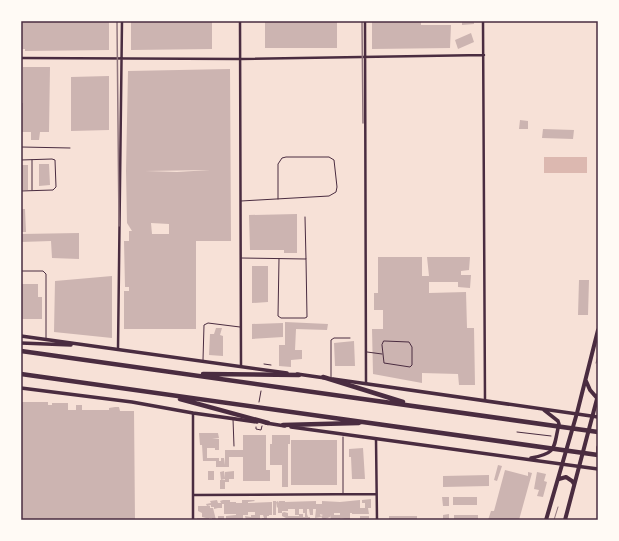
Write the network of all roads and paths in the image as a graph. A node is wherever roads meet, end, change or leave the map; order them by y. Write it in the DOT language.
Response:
graph roads {
  1 [pos="122,21"];
  2 [pos="240,21"];
  3 [pos="365,21"];
  4 [pos="484,21"];
  5 [pos="484,55"];
  6 [pos="365,57"];
  7 [pos="21,58"];
  8 [pos="122,58"];
  9 [pos="240,59"];
  10 [pos="21,147"];
  11 [pos="70,148"];
  12 [pos="21,160"];
  13 [pos="32,160"];
  14 [pos="32,190"];
  15 [pos="21,191"];
  16 [pos="278,199"];
  17 [pos="240,201"];
  18 [pos="305,217"];
  19 [pos="240,258"];
  20 [pos="279,258"];
  21 [pos="306,259"];
  22 [pos="21,271"];
  23 [pos="241,328"];
  24 [pos="598,330"];
  25 [pos="21,336"];
  26 [pos="350,338"];
  27 [pos="46,339"];
  28 [pos="21,342"];
  29 [pos="88,345"];
  30 [pos="118,349"];
  31 [pos="21,352"];
  32 [pos="366,352"];
  33 [pos="383,354"];
  34 [pos="203,361"];
  35 [pos="264,364"];
  36 [pos="274,366"];
  37 [pos="241,367"];
  38 [pos="21,374"];
  39 [pos="185,374"];
  40 [pos="300,375"];
  41 [pos="323,377"];
  42 [pos="331,378"];
  43 [pos="586,381"];
  44 [pos="366,383"];
  45 [pos="261,386"];
  46 [pos="21,388"];
  47 [pos="159,393"];
  48 [pos="598,397"];
  49 [pos="485,400"];
  50 [pos="416,406"];
  51 [pos="258,408"];
  52 [pos="542,409"];
  53 [pos="193,413"];
  54 [pos="577,413"];
  55 [pos="592,416"];
  56 [pos="598,417"];
  57 [pos="233,418"];
  58 [pos="257,422"];
  59 [pos="372,422"];
  60 [pos="268,423"];
  61 [pos="283,425"];
  62 [pos="261,430"];
  63 [pos="517,432"];
  64 [pos="598,432"];
  65 [pos="343,434"];
  66 [pos="556,437"];
  67 [pos="376,439"];
  68 [pos="234,446"];
  69 [pos="598,447"];
  70 [pos="598,455"];
  71 [pos="526,459"];
  72 [pos="563,464"];
  73 [pos="579,466"];
  74 [pos="598,469"];
  75 [pos="558,479"];
  76 [pos="574,484"];
  77 [pos="343,494"];
  78 [pos="376,494"];
  79 [pos="193,495"];
  80 [pos="193,520"];
  81 [pos="377,520"];
  82 [pos="546,520"];
  83 [pos="565,520"];
  1 -- 8 [label="street"];
  2 -- 9 [label="street"];
  3 -- 6 [label="street"];
  4 -- 5 [label="street"];
  5 -- 6 [label="street"];
  5 -- 49 [label="street"];
  6 -- 9 [label="street"];
  6 -- 32 [label="street"];
  7 -- 8 [label="street"];
  8 -- 9 [label="street"];
  8 -- 30 [label="street"];
  9 -- 17 [label="street"];
  10 -- 11 [label="lane"];
  12 -- 13 [label="lane"];
  13 -- 14 [label="lane"];
  13 -- 14 [label="lane"];
  14 -- 15 [label="lane"];
  16 -- 16 [label="lane"];
  16 -- 17 [label="lane"];
  17 -- 19 [label="street"];
  18 -- 21 [label="lane"];
  19 -- 20 [label="lane"];
  19 -- 23 [label="street"];
  20 -- 21 [label="lane"];
  20 -- 21 [label="lane"];
  22 -- 27 [label="lane"];
  23 -- 34 [label="lane"];
  23 -- 37 [label="street"];
  24 -- 43 [label="main road"];
  25 -- 27 [label="main road"];
  26 -- 42 [label="lane"];
  27 -- 29 [label="main road"];
  28 -- 29 [label="main road"];
  29 -- 30 [label="main road"];
  30 -- 34 [label="main road"];
  31 -- 39 [label="highway"];
  32 -- 33 [label="lane"];
  32 -- 44 [label="street"];
  33 -- 33 [label="lane"];
  34 -- 37 [label="main road"];
  35 -- 36 [label="path"];
  37 -- 40 [label="main road"];
  38 -- 47 [label="highway"];
  39 -- 40 [label="highway"];
  39 -- 50 [label="highway"];
  40 -- 41 [label="main road"];
  41 -- 42 [label="main road"];
  41 -- 50 [label="highway"];
  42 -- 44 [label="main road"];
  43 -- 48 [label="main road"];
  43 -- 54 [label="main road"];
  44 -- 49 [label="main road"];
  45 -- 51 [label="path"];
  46 -- 53 [label="main road"];
  47 -- 59 [label="highway"];
  47 -- 60 [label="highway"];
  48 -- 55 [label="main road"];
  49 -- 52 [label="main road"];
  50 -- 64 [label="highway"];
  52 -- 54 [label="main road"];
  52 -- 66 [label="main road"];
  53 -- 57 [label="main road"];
  53 -- 79 [label="street"];
  54 -- 55 [label="main road"];
  54 -- 72 [label="main road"];
  55 -- 56 [label="main road"];
  55 -- 73 [label="main road"];
  57 -- 60 [label="main road"];
  57 -- 68 [label="lane"];
  58 -- 62 [label="path"];
  59 -- 61 [label="highway"];
  59 -- 70 [label="highway"];
  60 -- 61 [label="main road"];
  61 -- 65 [label="main road"];
  63 -- 66 [label="path"];
  65 -- 67 [label="main road"];
  65 -- 77 [label="lane"];
  66 -- 71 [label="main road"];
  67 -- 71 [label="main road"];
  67 -- 78 [label="street"];
  69 -- 70 [label="main road"];
  71 -- 72 [label="main road"];
  72 -- 73 [label="main road"];
  72 -- 75 [label="main road"];
  73 -- 74 [label="main road"];
  73 -- 76 [label="main road"];
  75 -- 76 [label="main road"];
  75 -- 82 [label="main road"];
  76 -- 83 [label="main road"];
  77 -- 78 [label="street"];
  77 -- 79 [label="street"];
  78 -- 81 [label="street"];
  79 -- 80 [label="street"];
}
